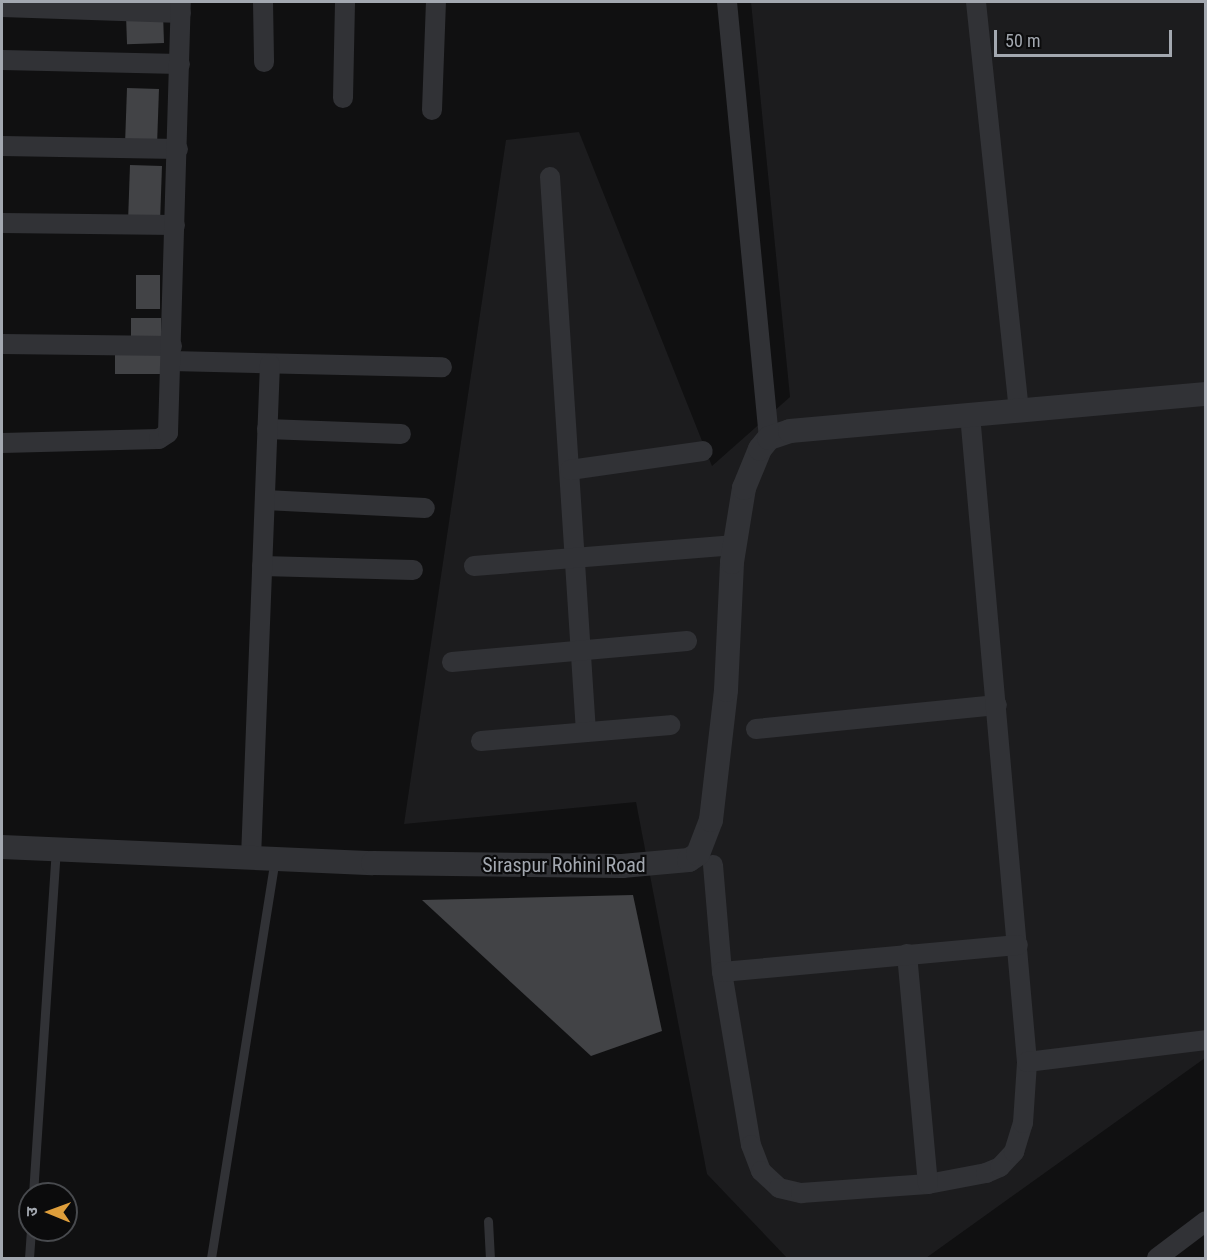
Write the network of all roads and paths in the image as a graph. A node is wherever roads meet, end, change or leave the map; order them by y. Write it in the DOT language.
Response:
graph roads {
  1 [pos="263,2"];
  2 [pos="345,2"];
  3 [pos="436,2"];
  4 [pos="727,2"];
  5 [pos="976,2"];
  6 [pos="2,7"];
  7 [pos="181,7"];
  8 [pos="2,60"];
  9 [pos="264,62"];
  10 [pos="180,63"];
  11 [pos="343,98"];
  12 [pos="432,110"];
  13 [pos="2,146"];
  14 [pos="178,148"];
  15 [pos="550,177"];
  16 [pos="2,223"];
  17 [pos="175,225"];
  18 [pos="2,344"];
  19 [pos="172,354"];
  20 [pos="270,364"];
  21 [pos="442,367"];
  22 [pos="1206,394"];
  23 [pos="1019,410"];
  24 [pos="970,415"];
  25 [pos="267,429"];
  26 [pos="401,434"];
  27 [pos="770,438"];
  28 [pos="2,443"];
  29 [pos="703,451"];
  30 [pos="570,470"];
  31 [pos="265,500"];
  32 [pos="425,508"];
  33 [pos="735,545"];
  34 [pos="575,558"];
  35 [pos="262,566"];
  36 [pos="474,566"];
  37 [pos="413,570"];
  38 [pos="687,641"];
  39 [pos="581,650"];
  40 [pos="452,662"];
  41 [pos="997,705"];
  42 [pos="670,726"];
  43 [pos="756,729"];
  44 [pos="586,732"];
  45 [pos="482,741"];
  46 [pos="2,847"];
  47 [pos="56,849"];
  48 [pos="263,859"];
  49 [pos="713,865"];
  50 [pos="1018,945"];
  51 [pos="907,954"];
  52 [pos="722,972"];
  53 [pos="1206,1040"];
  54 [pos="1028,1062"];
  55 [pos="34,1182"];
  56 [pos="928,1184"];
  57 [pos="488,1221"];
  58 [pos="1206,1221"];
  59 [pos="30,1242"];
  60 [pos="29,1258"];
  61 [pos="211,1258"];
  62 [pos="490,1258"];
  63 [pos="1157,1258"];
  1 -- 9 [label="street"];
  2 -- 11 [label="street"];
  3 -- 12 [label="street"];
  4 -- 27 [label="street"];
  5 -- 23 [label="street"];
  6 -- 7 [label="street"];
  7 -- 10 [label="street"];
  8 -- 10 [label="street"];
  10 -- 14 [label="street"];
  13 -- 14 [label="street"];
  14 -- 17 [label="street"];
  15 -- 30 [label="street"];
  16 -- 17 [label="street"];
  17 -- 19 [label="street"];
  18 -- 19 [label="street"];
  19 -- 20 [label="street"];
  19 -- 28 [label="street"];
  20 -- 21 [label="street"];
  20 -- 25 [label="street"];
  22 -- 23 [label="street"];
  23 -- 24 [label="street"];
  24 -- 27 [label="street"];
  24 -- 41 [label="street"];
  25 -- 26 [label="street"];
  25 -- 31 [label="street"];
  27 -- 33 [label="street, Siraspur Rohini Road"];
  29 -- 30 [label="street"];
  30 -- 34 [label="street"];
  31 -- 32 [label="street"];
  31 -- 35 [label="street"];
  33 -- 34 [label="street"];
  33 -- 48 [label="street, Siraspur Rohini Road"];
  34 -- 36 [label="street"];
  34 -- 39 [label="street"];
  35 -- 37 [label="street"];
  35 -- 48 [label="street"];
  38 -- 39 [label="street"];
  39 -- 40 [label="street"];
  39 -- 44 [label="street"];
  41 -- 43 [label="street"];
  41 -- 50 [label="street"];
  42 -- 44 [label="street"];
  44 -- 45 [label="street"];
  46 -- 47 [label="street, Siraspur Rohini Road"];
  47 -- 48 [label="street, Siraspur Rohini Road"];
  47 -- 55 [label="lane"];
  48 -- 61 [label="lane"];
  49 -- 52 [label="street"];
  50 -- 51 [label="street"];
  50 -- 54 [label="street"];
  51 -- 52 [label="street"];
  51 -- 56 [label="street"];
  52 -- 56 [label="street"];
  53 -- 54 [label="street"];
  54 -- 56 [label="street"];
  57 -- 62 [label="lane"];
  58 -- 63 [label="street"];
  59 -- 60 [label="lane"];
}
